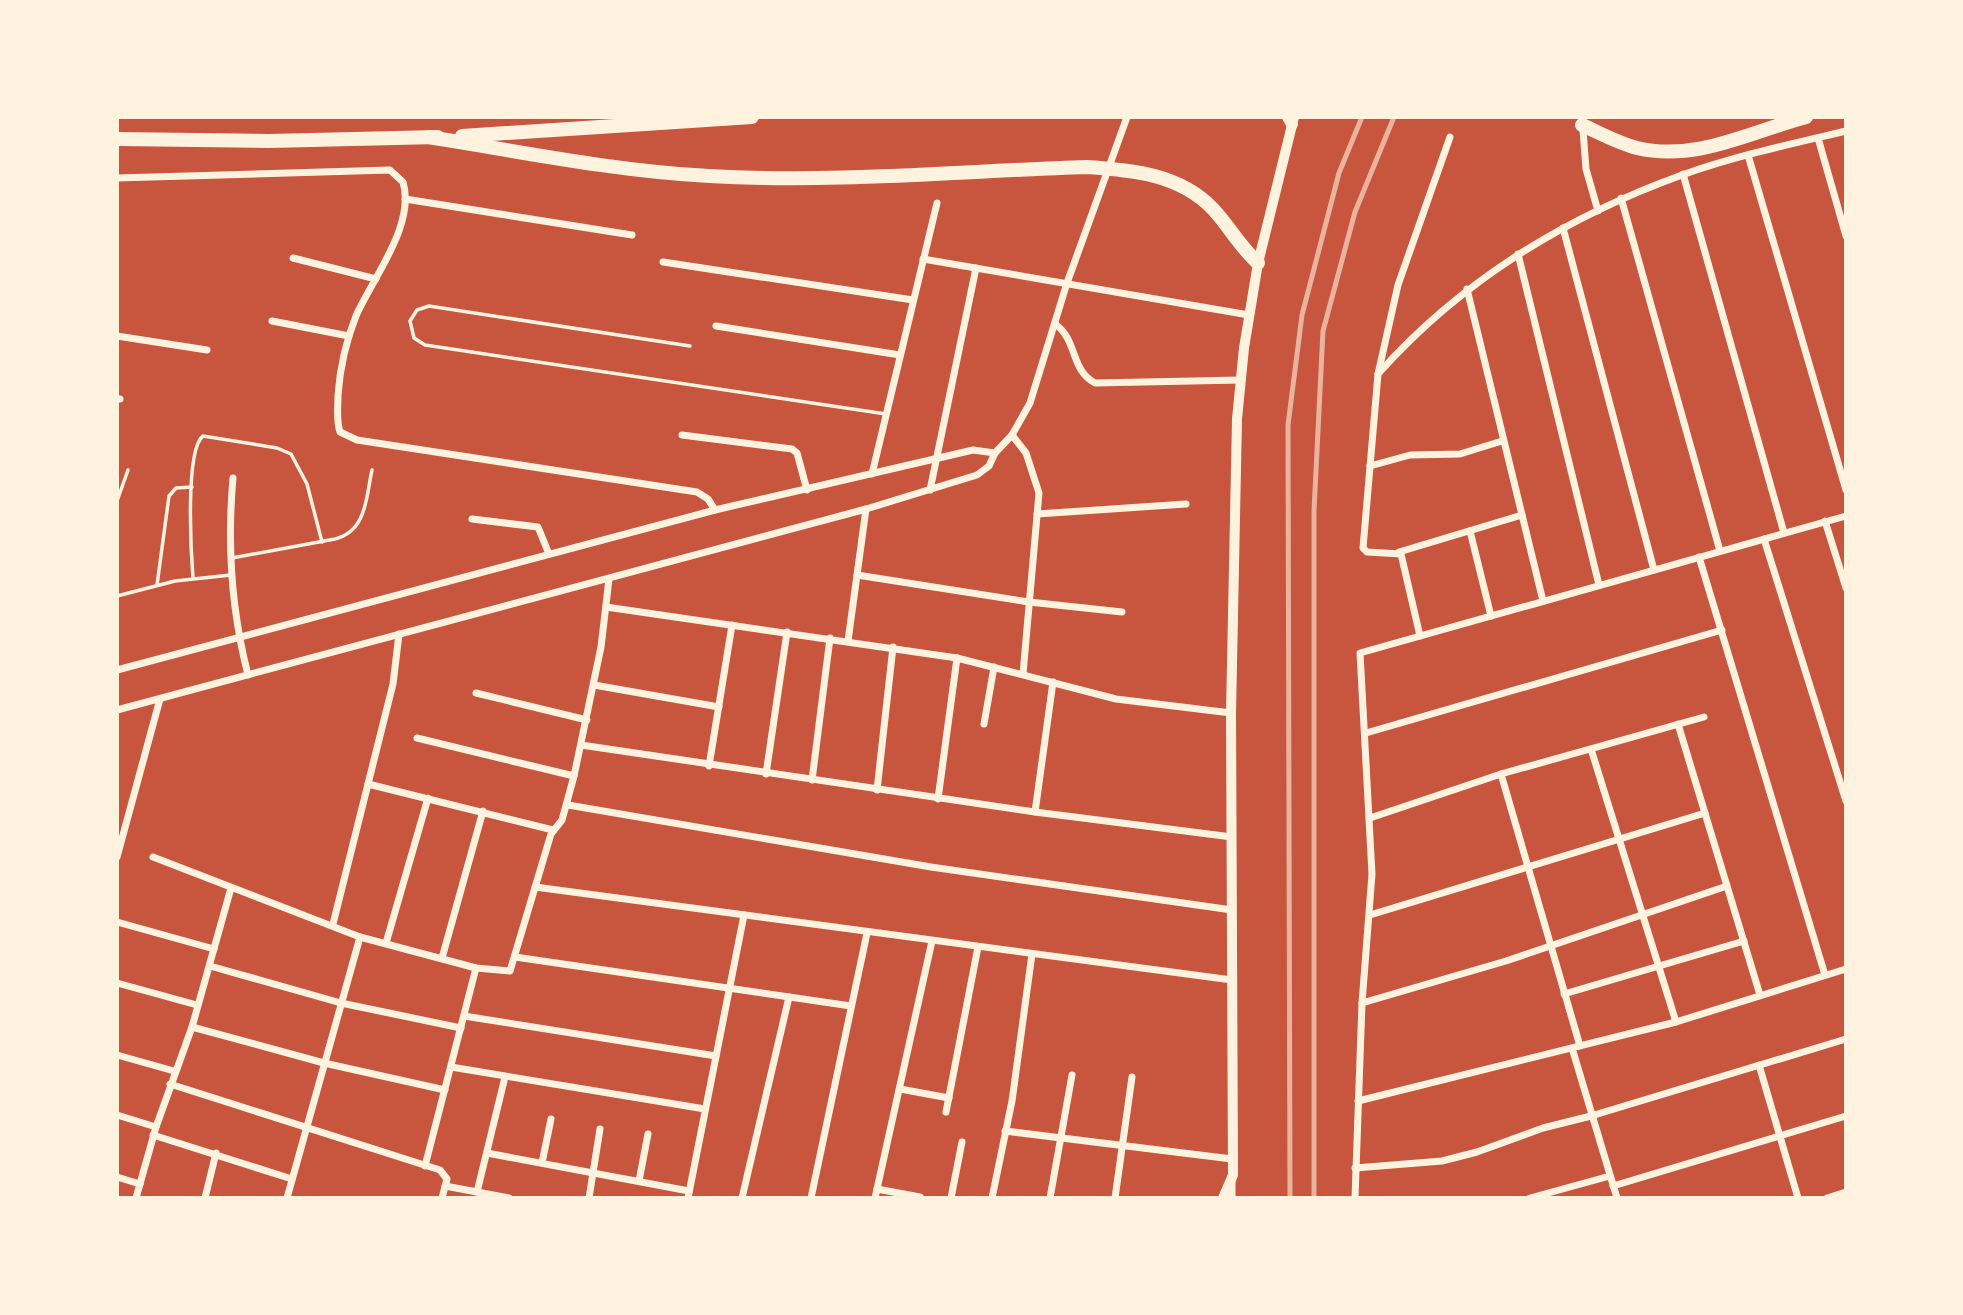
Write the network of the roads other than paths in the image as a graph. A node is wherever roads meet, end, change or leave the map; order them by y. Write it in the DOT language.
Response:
graph roads {
  1 [pos="752,117"];
  2 [pos="1127,117"];
  3 [pos="1806,117"];
  4 [pos="1292,120"];
  5 [pos="1582,121"];
  6 [pos="1846,131"];
  7 [pos="429,137"];
  8 [pos="1450,137"];
  9 [pos="1818,138"];
  10 [pos="117,139"];
  11 [pos="1748,155"];
  12 [pos="1109,168"];
  13 [pos="1684,174"];
  14 [pos="117,178"];
  15 [pos="1621,198"];
  16 [pos="405,199"];
  17 [pos="937,203"];
  18 [pos="1598,211"];
  19 [pos="1563,228"];
  20 [pos="632,235"];
  21 [pos="1846,236"];
  22 [pos="1518,254"];
  23 [pos="293,258"];
  24 [pos="923,259"];
  25 [pos="663,262"];
  26 [pos="1258,263"];
  27 [pos="975,268"];
  28 [pos="376,279"];
  29 [pos="1067,283"];
  30 [pos="1467,289"];
  31 [pos="913,300"];
  32 [pos="1249,315"];
  33 [pos="272,321"];
  34 [pos="1055,324"];
  35 [pos="716,326"];
  36 [pos="117,336"];
  37 [pos="349,336"];
  38 [pos="690,346"];
  39 [pos="207,350"];
  40 [pos="900,355"];
  41 [pos="1377,374"];
  42 [pos="1240,380"];
  43 [pos="886,414"];
  44 [pos="682,435"];
  45 [pos="1012,435"];
  46 [pos="1502,441"];
  47 [pos="995,453"];
  48 [pos="937,458"];
  49 [pos="1370,466"];
  50 [pos="128,470"];
  51 [pos="372,470"];
  52 [pos="872,474"];
  53 [pos="233,478"];
  54 [pos="191,487"];
  55 [pos="807,490"];
  56 [pos="930,490"];
  57 [pos="1846,490"];
  58 [pos="117,501"];
  59 [pos="1186,504"];
  60 [pos="866,509"];
  61 [pos="715,510"];
  62 [pos="1037,514"];
  63 [pos="1522,515"];
  64 [pos="1846,516"];
  65 [pos="472,519"];
  66 [pos="1825,521"];
  67 [pos="1470,531"];
  68 [pos="1784,533"];
  69 [pos="1764,539"];
  70 [pos="322,542"];
  71 [pos="1720,551"];
  72 [pos="1399,552"];
  73 [pos="550,554"];
  74 [pos="1699,557"];
  75 [pos="230,559"];
  76 [pos="1654,570"];
  77 [pos="231,575"];
  78 [pos="857,575"];
  79 [pos="193,578"];
  80 [pos="609,579"];
  81 [pos="157,585"];
  82 [pos="1599,586"];
  83 [pos="1846,588"];
  84 [pos="117,596"];
  85 [pos="1543,601"];
  86 [pos="1029,602"];
  87 [pos="606,607"];
  88 [pos="1122,612"];
  89 [pos="1491,616"];
  90 [pos="732,625"];
  91 [pos="1722,631"];
  92 [pos="787,632"];
  93 [pos="399,634"];
  94 [pos="1420,636"];
  95 [pos="830,638"];
  96 [pos="239,639"];
  97 [pos="848,641"];
  98 [pos="893,647"];
  99 [pos="957,658"];
  100 [pos="994,667"];
  101 [pos="117,670"];
  102 [pos="1023,674"];
  103 [pos="248,675"];
  104 [pos="1054,682"];
  105 [pos="594,685"];
  106 [pos="477,694"];
  107 [pos="160,699"];
  108 [pos="719,707"];
  109 [pos="117,710"];
  110 [pos="1231,713"];
  111 [pos="1703,717"];
  112 [pos="587,720"];
  113 [pos="984,724"];
  114 [pos="1678,724"];
  115 [pos="1366,733"];
  116 [pos="417,738"];
  117 [pos="581,745"];
  118 [pos="1591,749"];
  119 [pos="709,765"];
  120 [pos="766,774"];
  121 [pos="1501,774"];
  122 [pos="574,776"];
  123 [pos="812,780"];
  124 [pos="368,784"];
  125 [pos="877,790"];
  126 [pos="428,798"];
  127 [pos="938,799"];
  128 [pos="1846,801"];
  129 [pos="568,805"];
  130 [pos="483,811"];
  131 [pos="1035,812"];
  132 [pos="1704,813"];
  133 [pos="1370,818"];
  134 [pos="554,830"];
  135 [pos="1232,837"];
  136 [pos="1618,839"];
  137 [pos="117,857"];
  138 [pos="153,857"];
  139 [pos="1527,867"];
  140 [pos="1727,886"];
  141 [pos="535,887"];
  142 [pos="231,888"];
  143 [pos="1232,910"];
  144 [pos="1643,914"];
  145 [pos="744,915"];
  146 [pos="1370,915"];
  147 [pos="117,922"];
  148 [pos="333,925"];
  149 [pos="867,933"];
  150 [pos="360,937"];
  151 [pos="932,941"];
  152 [pos="1744,941"];
  153 [pos="386,943"];
  154 [pos="1550,945"];
  155 [pos="978,947"];
  156 [pos="214,949"];
  157 [pos="1032,954"];
  158 [pos="515,957"];
  159 [pos="442,958"];
  160 [pos="210,966"];
  161 [pos="1659,966"];
  162 [pos="477,968"];
  163 [pos="1846,969"];
  164 [pos="1825,975"];
  165 [pos="1232,980"];
  166 [pos="117,983"];
  167 [pos="729,988"];
  168 [pos="1564,994"];
  169 [pos="1760,995"];
  170 [pos="789,997"];
  171 [pos="341,1003"];
  172 [pos="1362,1003"];
  173 [pos="197,1005"];
  174 [pos="851,1006"];
  175 [pos="464,1016"];
  176 [pos="1676,1022"];
  177 [pos="192,1027"];
  178 [pos="461,1028"];
  179 [pos="1846,1039"];
  180 [pos="1576,1047"];
  181 [pos="117,1055"];
  182 [pos="716,1056"];
  183 [pos="324,1063"];
  184 [pos="1759,1065"];
  185 [pos="451,1068"];
  186 [pos="174,1071"];
  187 [pos="1072,1075"];
  188 [pos="505,1077"];
  189 [pos="1132,1077"];
  190 [pos="170,1084"];
  191 [pos="901,1088"];
  192 [pos="445,1090"];
  193 [pos="948,1098"];
  194 [pos="1358,1101"];
  195 [pos="705,1109"];
  196 [pos="946,1112"];
  197 [pos="117,1115"];
  198 [pos="1591,1116"];
  199 [pos="1846,1116"];
  200 [pos="551,1119"];
  201 [pos="305,1126"];
  202 [pos="600,1129"];
  203 [pos="155,1131"];
  204 [pos="1005,1131"];
  205 [pos="648,1133"];
  206 [pos="1780,1135"];
  207 [pos="1061,1138"];
  208 [pos="962,1142"];
  209 [pos="1124,1146"];
  210 [pos="216,1153"];
  211 [pos="487,1153"];
  212 [pos="1233,1159"];
  213 [pos="542,1163"];
  214 [pos="425,1166"];
  215 [pos="1356,1168"];
  216 [pos="594,1172"];
  217 [pos="1233,1175"];
  218 [pos="1610,1176"];
  219 [pos="117,1177"];
  220 [pos="292,1180"];
  221 [pos="639,1181"];
  222 [pos="140,1184"];
  223 [pos="445,1186"];
  224 [pos="1613,1186"];
  225 [pos="877,1189"];
  226 [pos="477,1192"];
  227 [pos="1846,1192"];
  228 [pos="688,1194"];
  229 [pos="504,1197"];
  230 [pos="920,1197"];
  231 [pos="136,1198"];
  232 [pos="205,1198"];
  233 [pos="286,1198"];
  234 [pos="442,1198"];
  235 [pos="589,1198"];
  236 [pos="742,1198"];
  237 [pos="811,1198"];
  238 [pos="875,1198"];
  239 [pos="951,1198"];
  240 [pos="992,1198"];
  241 [pos="1050,1198"];
  242 [pos="1115,1198"];
  243 [pos="1223,1198"];
  244 [pos="1232,1198"];
  245 [pos="1354,1198"];
  246 [pos="1530,1198"];
  247 [pos="1616,1198"];
  248 [pos="1798,1198"];
  249 [pos="1827,1198"];
  1 -- 7 [label="highway"];
  2 -- 12 [label="street"];
  3 -- 5 [label="highway"];
  4 -- 26 [label="main road"];
  5 -- 18 [label="street"];
  6 -- 9 [label="street"];
  7 -- 10 [label="highway"];
  7 -- 12 [label="highway"];
  8 -- 41 [label="street"];
  9 -- 11 [label="street"];
  9 -- 21 [label="street"];
  11 -- 13 [label="street"];
  11 -- 57 [label="street"];
  12 -- 26 [label="highway"];
  12 -- 29 [label="street"];
  13 -- 15 [label="street"];
  13 -- 68 [label="street"];
  14 -- 16 [label="street"];
  15 -- 18 [label="street"];
  15 -- 71 [label="street"];
  16 -- 20 [label="street"];
  16 -- 28 [label="street"];
  17 -- 24 [label="street"];
  18 -- 19 [label="street"];
  19 -- 22 [label="street"];
  19 -- 76 [label="street"];
  22 -- 30 [label="street"];
  22 -- 82 [label="street"];
  23 -- 28 [label="street"];
  24 -- 27 [label="street"];
  24 -- 31 [label="street"];
  25 -- 31 [label="street"];
  26 -- 32 [label="main road"];
  27 -- 29 [label="street"];
  27 -- 48 [label="street"];
  28 -- 37 [label="street"];
  29 -- 32 [label="street"];
  29 -- 34 [label="street"];
  30 -- 41 [label="street"];
  30 -- 46 [label="street"];
  31 -- 40 [label="street"];
  32 -- 42 [label="main road"];
  33 -- 37 [label="street"];
  34 -- 42 [label="street"];
  34 -- 45 [label="street"];
  35 -- 40 [label="street"];
  36 -- 39 [label="street"];
  37 -- 61 [label="street"];
  38 -- 43 [label="lane"];
  40 -- 43 [label="street"];
  41 -- 49 [label="street"];
  42 -- 110 [label="main road"];
  43 -- 52 [label="street"];
  44 -- 55 [label="street"];
  45 -- 47 [label="street"];
  45 -- 62 [label="street"];
  46 -- 49 [label="street"];
  46 -- 63 [label="street"];
  47 -- 48 [label="street"];
  47 -- 56 [label="street"];
  48 -- 52 [label="street"];
  48 -- 56 [label="street"];
  49 -- 72 [label="street"];
  50 -- 58 [label="lane"];
  51 -- 70 [label="lane"];
  52 -- 55 [label="street"];
  53 -- 75 [label="street"];
  54 -- 70 [label="lane"];
  54 -- 79 [label="lane"];
  54 -- 81 [label="lane"];
  55 -- 61 [label="street"];
  56 -- 60 [label="street"];
  59 -- 62 [label="street"];
  60 -- 78 [label="street"];
  60 -- 80 [label="street"];
  61 -- 73 [label="street"];
  62 -- 86 [label="street"];
  63 -- 67 [label="street"];
  63 -- 85 [label="street"];
  64 -- 66 [label="street"];
  65 -- 73 [label="street"];
  66 -- 68 [label="street"];
  66 -- 83 [label="street"];
  67 -- 72 [label="street"];
  67 -- 89 [label="street"];
  68 -- 69 [label="street"];
  69 -- 71 [label="street"];
  69 -- 128 [label="street"];
  70 -- 75 [label="lane"];
  71 -- 74 [label="street"];
  72 -- 94 [label="street"];
  73 -- 96 [label="street"];
  74 -- 76 [label="street"];
  74 -- 91 [label="street"];
  75 -- 77 [label="street"];
  76 -- 82 [label="street"];
  77 -- 79 [label="lane"];
  77 -- 96 [label="street"];
  78 -- 86 [label="street"];
  78 -- 97 [label="street"];
  79 -- 81 [label="lane"];
  80 -- 87 [label="street"];
  80 -- 93 [label="street"];
  81 -- 84 [label="lane"];
  82 -- 85 [label="street"];
  85 -- 89 [label="street"];
  86 -- 88 [label="street"];
  86 -- 102 [label="street"];
  87 -- 90 [label="street"];
  87 -- 105 [label="street"];
  89 -- 94 [label="street"];
  90 -- 92 [label="street"];
  90 -- 108 [label="street"];
  91 -- 115 [label="street"];
  91 -- 164 [label="street"];
  92 -- 95 [label="street"];
  92 -- 120 [label="street"];
  93 -- 103 [label="street"];
  93 -- 124 [label="street"];
  94 -- 115 [label="street"];
  95 -- 97 [label="street"];
  95 -- 123 [label="street"];
  96 -- 101 [label="street"];
  96 -- 103 [label="street"];
  97 -- 98 [label="street"];
  98 -- 99 [label="street"];
  98 -- 125 [label="street"];
  99 -- 100 [label="street"];
  99 -- 127 [label="street"];
  100 -- 102 [label="street"];
  100 -- 113 [label="street"];
  102 -- 104 [label="street"];
  103 -- 107 [label="street"];
  104 -- 110 [label="street"];
  104 -- 131 [label="street"];
  105 -- 108 [label="street"];
  105 -- 112 [label="street"];
  106 -- 112 [label="street"];
  107 -- 109 [label="street"];
  107 -- 137 [label="street"];
  108 -- 119 [label="street"];
  110 -- 135 [label="main road"];
  111 -- 114 [label="street"];
  112 -- 117 [label="street"];
  114 -- 118 [label="street"];
  114 -- 132 [label="street"];
  115 -- 133 [label="street"];
  116 -- 122 [label="street"];
  117 -- 119 [label="street"];
  117 -- 122 [label="street"];
  118 -- 121 [label="street"];
  118 -- 136 [label="street"];
  119 -- 120 [label="street"];
  120 -- 123 [label="street"];
  121 -- 133 [label="street"];
  121 -- 139 [label="street"];
  122 -- 129 [label="street"];
  123 -- 125 [label="street"];
  124 -- 126 [label="street"];
  124 -- 148 [label="street"];
  125 -- 127 [label="street"];
  126 -- 130 [label="street"];
  126 -- 153 [label="street"];
  127 -- 131 [label="street"];
  129 -- 134 [label="street"];
  129 -- 143 [label="street"];
  130 -- 134 [label="street"];
  130 -- 159 [label="street"];
  131 -- 135 [label="street"];
  132 -- 136 [label="street"];
  132 -- 140 [label="street"];
  133 -- 146 [label="street"];
  134 -- 141 [label="street"];
  135 -- 143 [label="main road"];
  136 -- 139 [label="street"];
  136 -- 144 [label="street"];
  138 -- 142 [label="street"];
  139 -- 146 [label="street"];
  139 -- 154 [label="street"];
  140 -- 144 [label="street"];
  140 -- 152 [label="street"];
  141 -- 145 [label="street"];
  141 -- 158 [label="street"];
  142 -- 148 [label="street"];
  142 -- 156 [label="street"];
  143 -- 165 [label="main road"];
  144 -- 154 [label="street"];
  144 -- 161 [label="street"];
  145 -- 149 [label="street"];
  145 -- 167 [label="street"];
  146 -- 172 [label="street"];
  147 -- 156 [label="street"];
  148 -- 150 [label="street"];
  149 -- 151 [label="street"];
  149 -- 174 [label="street"];
  150 -- 153 [label="street"];
  150 -- 171 [label="street"];
  151 -- 155 [label="street"];
  151 -- 191 [label="street"];
  152 -- 161 [label="street"];
  152 -- 169 [label="street"];
  153 -- 159 [label="street"];
  154 -- 168 [label="street"];
  154 -- 172 [label="street"];
  155 -- 157 [label="street"];
  155 -- 193 [label="street"];
  156 -- 160 [label="street"];
  157 -- 165 [label="street"];
  157 -- 204 [label="street"];
  158 -- 162 [label="street"];
  158 -- 167 [label="street"];
  159 -- 162 [label="street"];
  160 -- 171 [label="street"];
  160 -- 173 [label="street"];
  161 -- 168 [label="street"];
  161 -- 176 [label="street"];
  162 -- 175 [label="street"];
  163 -- 164 [label="street"];
  164 -- 169 [label="street"];
  165 -- 212 [label="main road"];
  166 -- 173 [label="street"];
  167 -- 170 [label="street"];
  167 -- 182 [label="street"];
  168 -- 180 [label="street"];
  169 -- 176 [label="street"];
  170 -- 174 [label="street"];
  170 -- 236 [label="street"];
  171 -- 178 [label="street"];
  171 -- 183 [label="street"];
  172 -- 194 [label="street"];
  173 -- 177 [label="street"];
  174 -- 237 [label="street"];
  175 -- 178 [label="street"];
  175 -- 182 [label="street"];
  176 -- 180 [label="street"];
  177 -- 183 [label="street"];
  177 -- 186 [label="street"];
  178 -- 185 [label="street"];
  179 -- 184 [label="street"];
  180 -- 194 [label="street"];
  180 -- 198 [label="street"];
  181 -- 186 [label="street"];
  182 -- 195 [label="street"];
  183 -- 192 [label="street"];
  183 -- 201 [label="street"];
  184 -- 198 [label="street"];
  184 -- 206 [label="street"];
  185 -- 188 [label="street"];
  185 -- 192 [label="street"];
  186 -- 190 [label="street"];
  187 -- 207 [label="street"];
  188 -- 195 [label="street"];
  188 -- 211 [label="street"];
  189 -- 209 [label="street"];
  190 -- 201 [label="street"];
  190 -- 203 [label="street"];
  191 -- 193 [label="street"];
  191 -- 225 [label="street"];
  192 -- 214 [label="street"];
  193 -- 196 [label="street"];
  194 -- 215 [label="street"];
  195 -- 228 [label="street"];
  197 -- 203 [label="street"];
  198 -- 215 [label="street"];
  198 -- 218 [label="street"];
  199 -- 206 [label="street"];
  200 -- 213 [label="street"];
  201 -- 214 [label="street"];
  201 -- 220 [label="street"];
  202 -- 216 [label="street"];
  203 -- 210 [label="street"];
  203 -- 222 [label="street"];
  204 -- 207 [label="street"];
  204 -- 240 [label="street"];
  205 -- 221 [label="street"];
  206 -- 224 [label="street"];
  206 -- 248 [label="street"];
  207 -- 209 [label="street"];
  207 -- 241 [label="street"];
  208 -- 239 [label="street"];
  209 -- 212 [label="street"];
  209 -- 242 [label="street"];
  210 -- 220 [label="street"];
  210 -- 232 [label="street"];
  211 -- 213 [label="street"];
  211 -- 226 [label="street"];
  212 -- 217 [label="main road"];
  213 -- 216 [label="street"];
  214 -- 223 [label="street"];
  215 -- 245 [label="street"];
  216 -- 221 [label="street"];
  216 -- 235 [label="street"];
  217 -- 243 [label="main road"];
  217 -- 244 [label="street"];
  218 -- 224 [label="street"];
  218 -- 246 [label="street"];
  219 -- 222 [label="street"];
  220 -- 233 [label="street"];
  221 -- 228 [label="street"];
  222 -- 231 [label="street"];
  223 -- 226 [label="street"];
  223 -- 234 [label="street"];
  224 -- 247 [label="street"];
  225 -- 230 [label="street"];
  225 -- 238 [label="street"];
  226 -- 229 [label="street"];
  227 -- 249 [label="street"];
}
